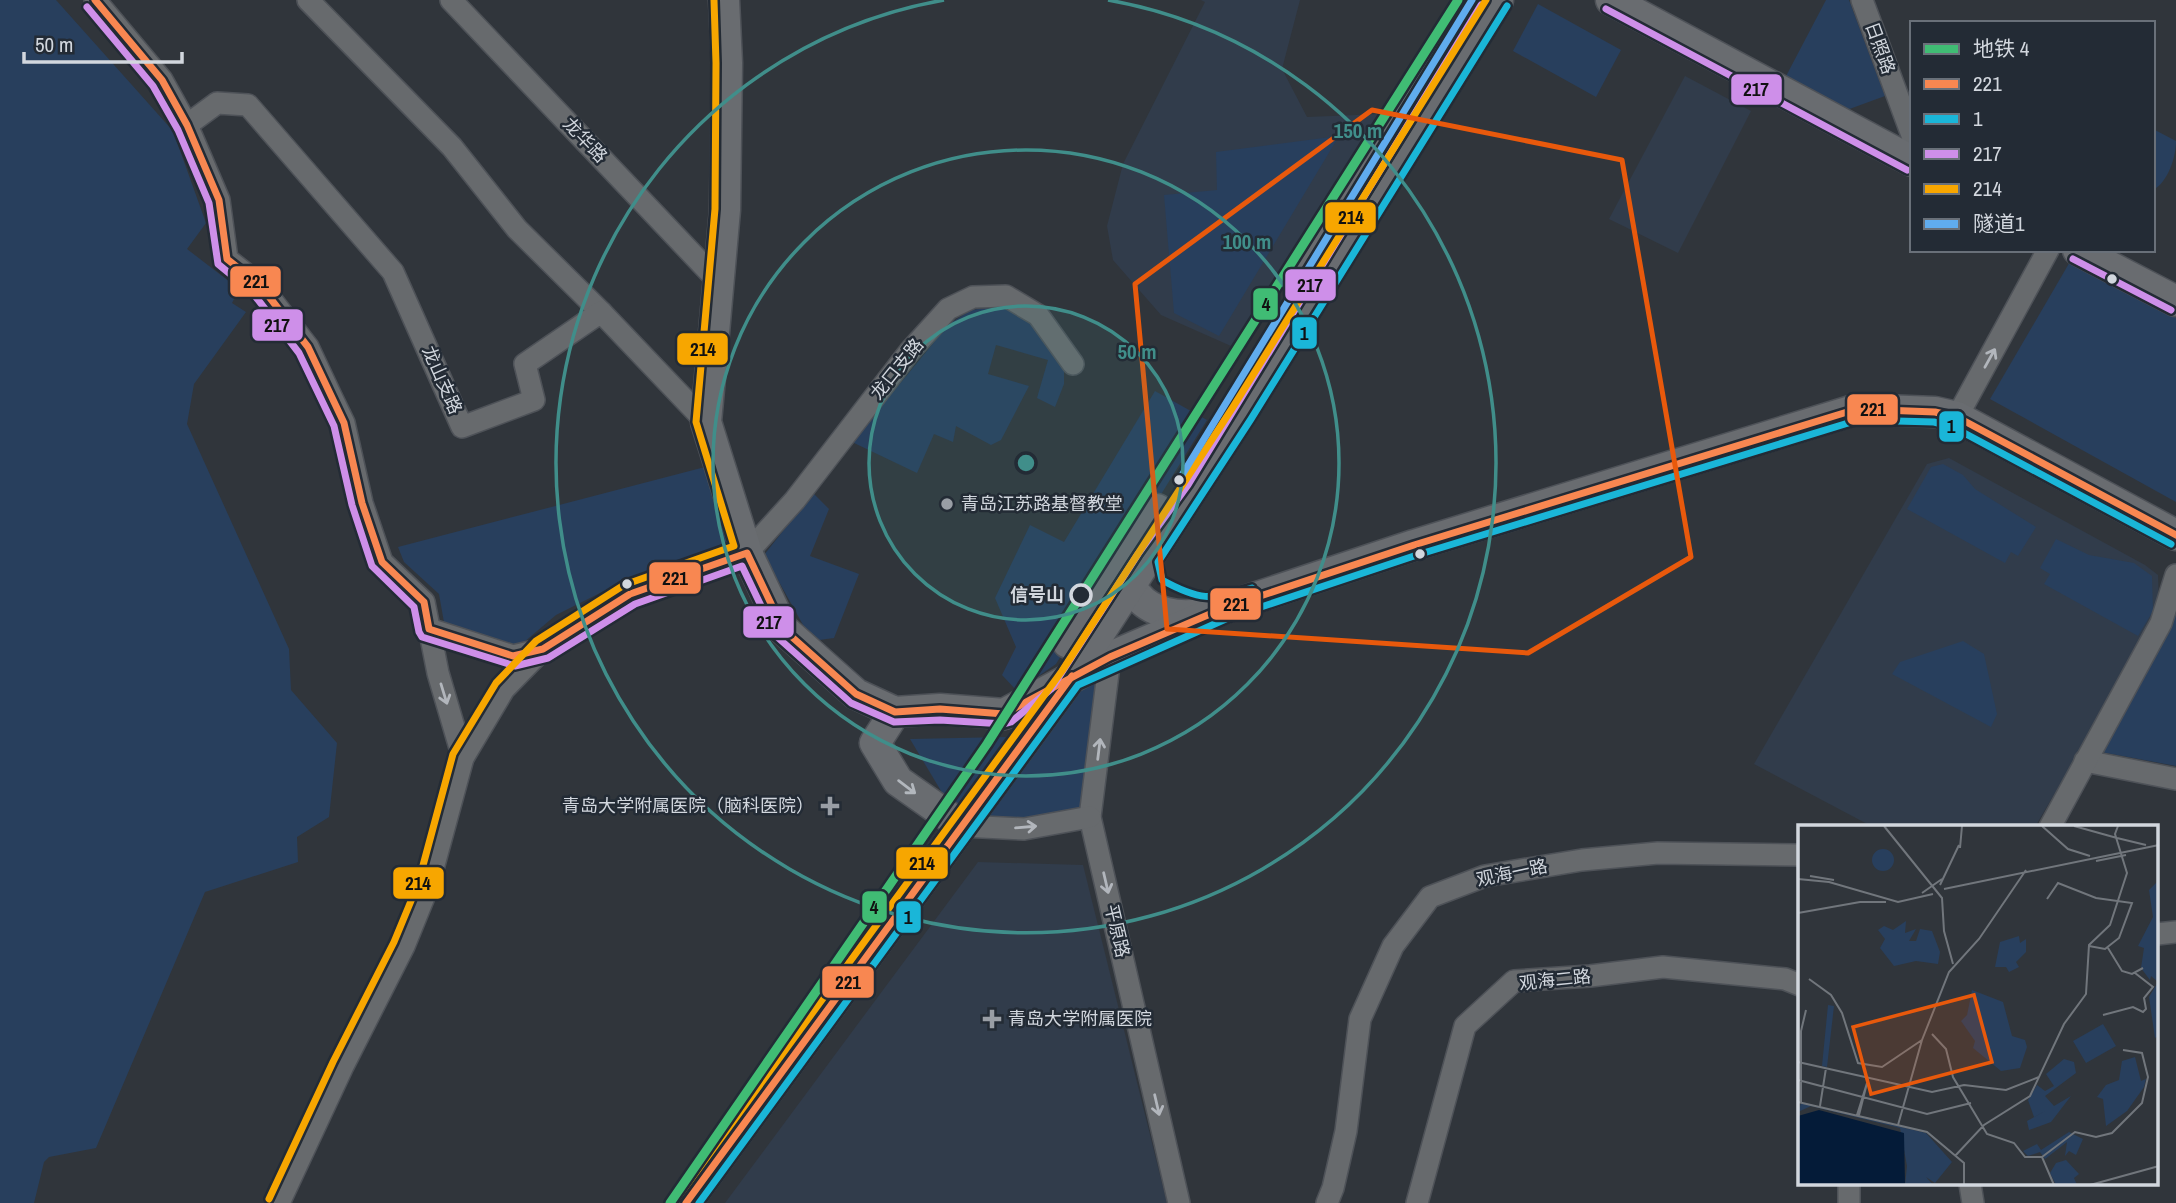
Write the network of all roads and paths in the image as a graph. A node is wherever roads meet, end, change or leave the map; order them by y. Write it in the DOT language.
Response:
graph roads {
  1 [pos="95,0"];
  2 [pos="308,0"];
  3 [pos="451,0"];
  4 [pos="724,0"];
  5 [pos="1472,0"];
  6 [pos="1498,0"];
  7 [pos="1611,0"];
  8 [pos="1862,0"];
  9 [pos="187,125"];
  10 [pos="1910,130"];
  11 [pos="1910,160"];
  12 [pos="2048,252"];
  13 [pos="2082,252"];
  14 [pos="718,281"];
  15 [pos="2176,301"];
  16 [pos="601,312"];
  17 [pos="1073,364"];
  18 [pos="1958,418"];
  19 [pos="706,422"];
  20 [pos="2176,534"];
  21 [pos="747,553"];
  22 [pos="1138,553"];
  23 [pos="2176,575"];
  24 [pos="1130,585"];
  25 [pos="1224,608"];
  26 [pos="429,629"];
  27 [pos="543,649"];
  28 [pos="1110,657"];
  29 [pos="1070,677"];
  30 [pos="856,694"];
  31 [pos="895,712"];
  32 [pos="1004,714"];
  33 [pos="875,743"];
  34 [pos="1015,752"];
  35 [pos="463,758"];
  36 [pos="2085,761"];
  37 [pos="2176,779"];
  38 [pos="1090,817"];
  39 [pos="2051,825"];
  40 [pos="962,826"];
  41 [pos="1798,855"];
  42 [pos="2176,932"];
  43 [pos="2158,934"];
  44 [pos="1798,984"];
  45 [pos="279,1203"];
  46 [pos="686,1203"];
  47 [pos="1179,1203"];
  48 [pos="1327,1203"];
  49 [pos="1417,1203"];
  1 -- 9 [label="street"];
  2 -- 16 [label="street"];
  3 -- 14 [label="street, 龙华路"];
  4 -- 14 [label="main road"];
  5 -- 22 [label="main road"];
  6 -- 22 [label="main road"];
  7 -- 11 [label="main road"];
  8 -- 10 [label="street, 日照路"];
  9 -- 16 [label="street, 龙山支路"];
  9 -- 26 [label="street"];
  18 -- 12 [label="street, one-way"];
  13 -- 15 [label="main road"];
  14 -- 19 [label="main road"];
  16 -- 19 [label="street"];
  17 -- 21 [label="street, 龙口支路"];
  18 -- 20 [label="main road"];
  18 -- 25 [label="main road"];
  19 -- 21 [label="main road"];
  21 -- 27 [label="street"];
  21 -- 30 [label="main road"];
  22 -- 24 [label="main road"];
  22 -- 25 [label="main road"];
  22 -- 32 [label="main road"];
  23 -- 36 [label="street"];
  24 -- 25 [label="main road"];
  24 -- 29 [label="main road"];
  25 -- 28 [label="main road"];
  26 -- 27 [label="street"];
  26 -- 35 [label="street, one-way"];
  27 -- 35 [label="street"];
  28 -- 29 [label="main road"];
  38 -- 28 [label="street, 平原路, one-way"];
  29 -- 32 [label="main road"];
  29 -- 34 [label="main road"];
  30 -- 31 [label="main road"];
  30 -- 33 [label="main road"];
  31 -- 32 [label="main road"];
  31 -- 33 [label="main road"];
  32 -- 34 [label="main road"];
  33 -- 40 [label="main road, one-way"];
  34 -- 40 [label="main road"];
  35 -- 45 [label="street"];
  36 -- 37 [label="street"];
  36 -- 39 [label="street"];
  40 -- 38 [label="street, one-way"];
  38 -- 47 [label="street, 平原路, one-way"];
  40 -- 46 [label="main road"];
  41 -- 48 [label="street, 观海一路"];
  42 -- 43 [label="street"];
  44 -- 49 [label="street, 观海二路"];
}
